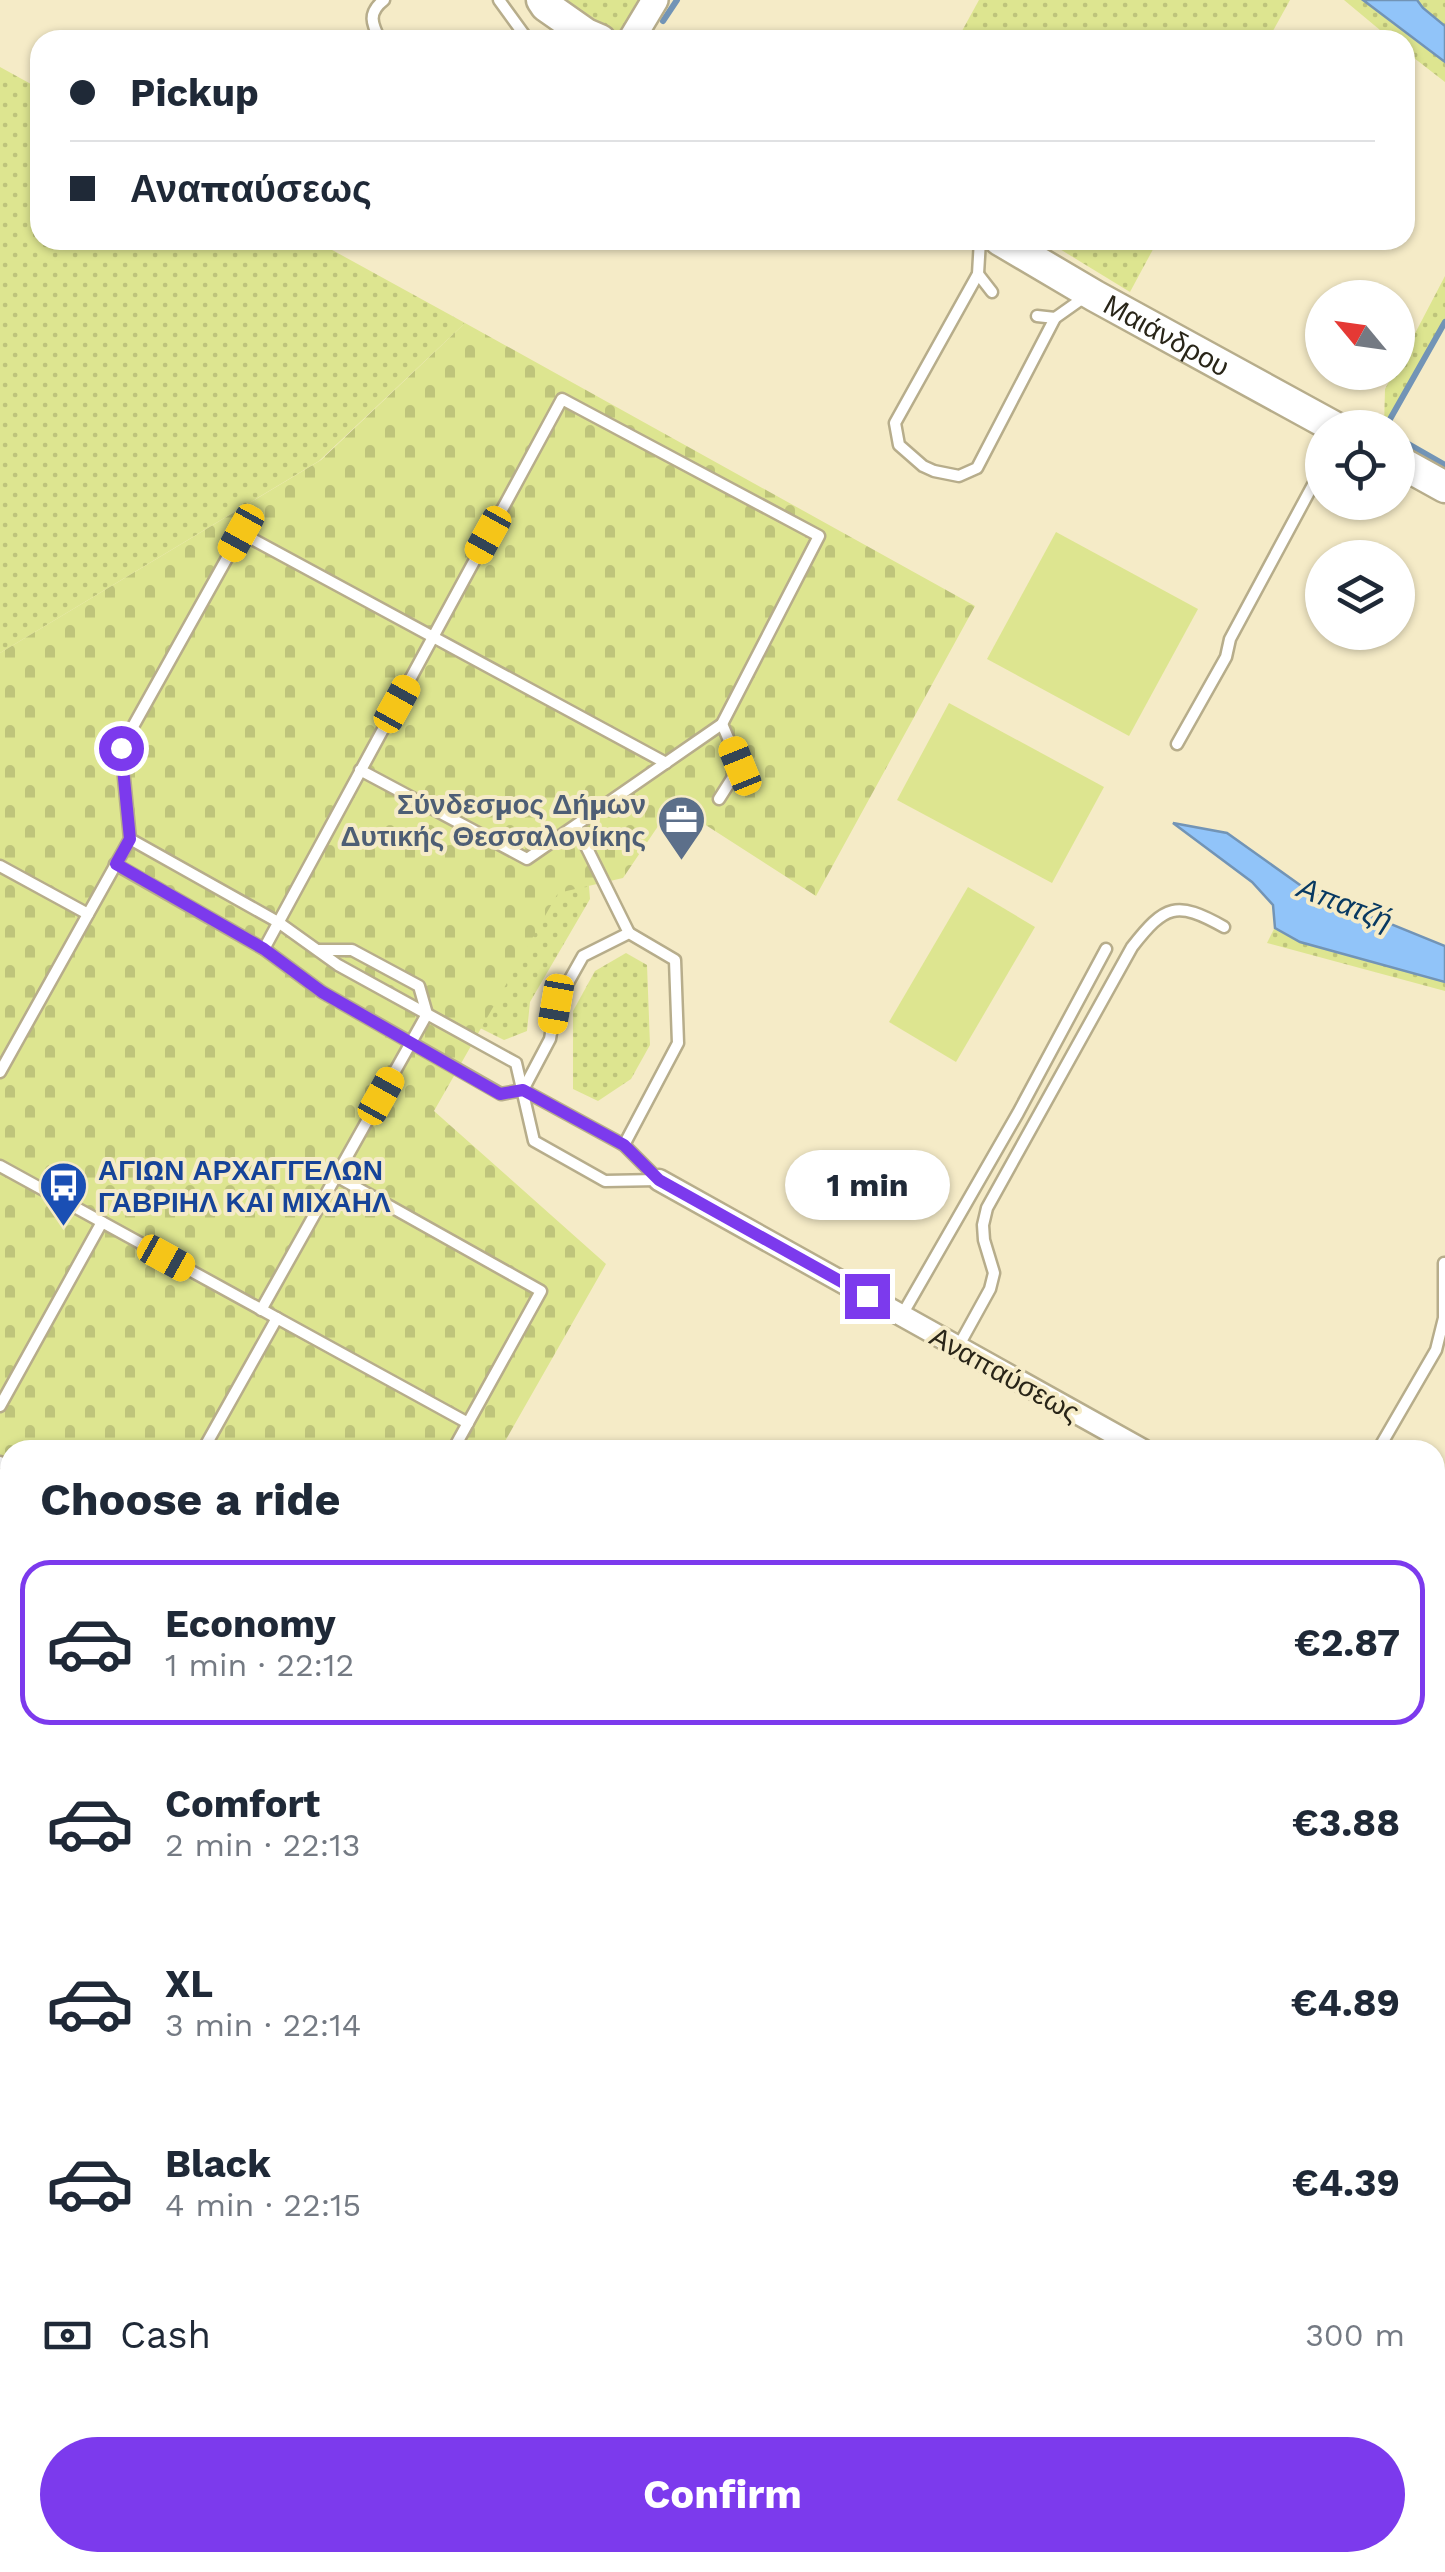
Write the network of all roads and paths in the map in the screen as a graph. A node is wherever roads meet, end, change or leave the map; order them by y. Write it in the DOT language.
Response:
graph roads {
  1 [pos="384,0"];
  2 [pos="499,0"];
  3 [pos="542,0"];
  4 [pos="656,0"];
  5 [pos="375,30"];
  6 [pos="521,30"];
  7 [pos="582,30"];
  8 [pos="638,30"];
  9 [pos="979,250"];
  10 [pos="1017,250"];
  11 [pos="978,274"];
  12 [pos="992,292"];
  13 [pos="1095,296"];
  14 [pos="1038,316"];
  15 [pos="1055,318"];
  16 [pos="1305,411"];
  17 [pos="1415,470"];
  18 [pos="1445,487"];
  19 [pos="1305,500"];
  20 [pos="433,637"];
  21 [pos="722,724"];
  22 [pos="1177,744"];
  23 [pos="666,763"];
  24 [pos="360,770"];
  25 [pos="718,799"];
  26 [pos="576,826"];
  27 [pos="130,839"];
  28 [pos="116,864"];
  29 [pos="0,866"];
  30 [pos="88,914"];
  31 [pos="278,922"];
  32 [pos="1224,926"];
  33 [pos="628,934"];
  34 [pos="264,949"];
  35 [pos="1106,949"];
  36 [pos="317,950"];
  37 [pos="427,1014"];
  38 [pos="411,1042"];
  39 [pos="0,1072"];
  40 [pos="523,1090"];
  41 [pos="624,1145"];
  42 [pos="0,1166"];
  43 [pos="336,1176"];
  44 [pos="659,1180"];
  45 [pos="102,1222"];
  46 [pos="1444,1263"];
  47 [pos="261,1310"];
  48 [pos="902,1316"];
  49 [pos="277,1318"];
  50 [pos="958,1348"];
  51 [pos="0,1406"];
  52 [pos="468,1423"];
  53 [pos="209,1440"];
  54 [pos="459,1440"];
  55 [pos="1124,1440"];
  56 [pos="1384,1440"];
  1 -- 5 [label="lane"];
  2 -- 6 [label="lane"];
  3 -- 7 [label="main road"];
  4 -- 8 [label="street"];
  9 -- 11 [label="lane"];
  10 -- 13 [label="main road, Μαιάνδρου"];
  11 -- 12 [label="lane"];
  11 -- 15 [label="lane"];
  13 -- 15 [label="lane"];
  13 -- 16 [label="main road, Μαιάνδρου"];
  14 -- 15 [label="lane"];
  17 -- 18 [label="main road"];
  19 -- 22 [label="lane"];
  20 -- 21 [label="lane"];
  20 -- 23 [label="lane"];
  20 -- 24 [label="lane"];
  20 -- 27 [label="lane"];
  21 -- 23 [label="lane"];
  21 -- 25 [label="lane"];
  23 -- 26 [label="lane"];
  24 -- 26 [label="lane"];
  24 -- 31 [label="lane"];
  26 -- 33 [label="lane"];
  27 -- 28 [label="lane"];
  27 -- 31 [label="lane"];
  28 -- 30 [label="lane"];
  28 -- 34 [label="lane"];
  29 -- 30 [label="lane"];
  30 -- 39 [label="lane"];
  31 -- 34 [label="lane"];
  31 -- 36 [label="lane"];
  32 -- 50 [label="lane"];
  33 -- 40 [label="lane"];
  33 -- 41 [label="lane"];
  34 -- 38 [label="lane"];
  35 -- 48 [label="lane"];
  36 -- 37 [label="lane"];
  36 -- 37 [label="lane"];
  37 -- 38 [label="lane"];
  37 -- 40 [label="lane"];
  38 -- 40 [label="lane"];
  38 -- 43 [label="lane"];
  40 -- 41 [label="lane"];
  40 -- 44 [label="lane"];
  41 -- 44 [label="lane"];
  42 -- 45 [label="lane"];
  43 -- 47 [label="lane"];
  43 -- 52 [label="lane"];
  44 -- 48 [label="street, Αναπαύσεως"];
  45 -- 47 [label="lane"];
  45 -- 51 [label="lane"];
  46 -- 56 [label="lane"];
  47 -- 49 [label="lane"];
  48 -- 50 [label="street, Αναπαύσεως"];
  49 -- 52 [label="lane"];
  49 -- 53 [label="lane"];
  50 -- 55 [label="street, Αναπαύσεως"];
  52 -- 54 [label="lane"];
}
